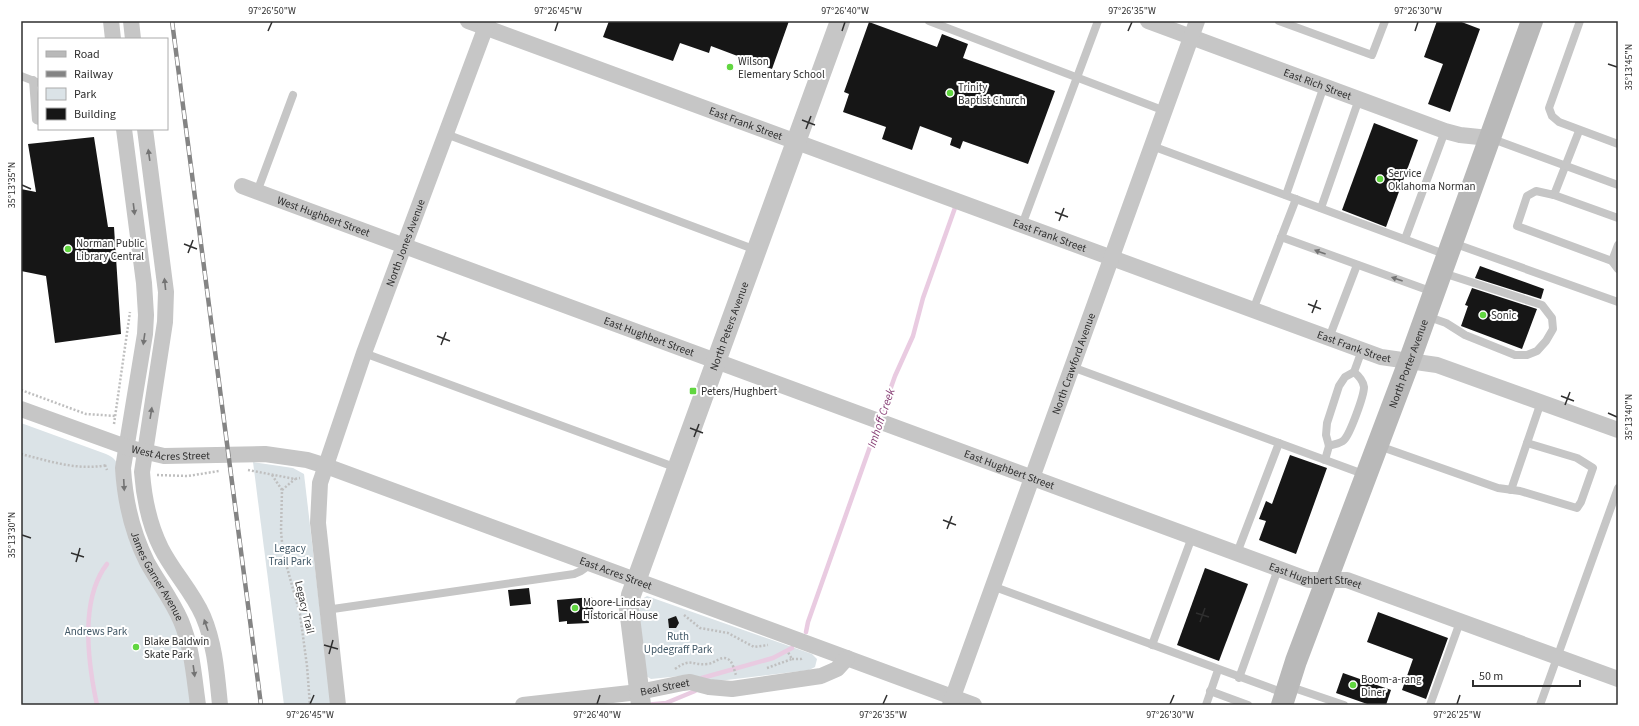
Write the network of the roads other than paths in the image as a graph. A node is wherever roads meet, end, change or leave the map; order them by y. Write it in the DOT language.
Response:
graph roads {
  1 [pos="111,21"];
  2 [pos="131,21"];
  3 [pos="468,21"];
  4 [pos="840,21"];
  5 [pos="929,21"];
  6 [pos="1098,21"];
  7 [pos="1148,21"];
  8 [pos="1197,21"];
  9 [pos="1279,21"];
  10 [pos="1384,21"];
  11 [pos="1532,21"];
  12 [pos="1580,21"];
  13 [pos="487,24"];
  14 [pos="1191,37"];
  15 [pos="113,38"];
  16 [pos="134,38"];
  17 [pos="21,76"];
  18 [pos="1077,78"];
  19 [pos="36,82"];
  20 [pos="1324,86"];
  21 [pos="294,95"];
  22 [pos="1359,99"];
  23 [pos="1164,111"];
  24 [pos="38,121"];
  25 [pos="124,130"];
  26 [pos="145,130"];
  27 [pos="1445,131"];
  28 [pos="1579,131"];
  29 [pos="446,134"];
  30 [pos="1489,138"];
  31 [pos="796,142"];
  32 [pos="1618,144"];
  33 [pos="1152,146"];
  34 [pos="1566,165"];
  35 [pos="1618,185"];
  36 [pos="242,186"];
  37 [pos="257,192"];
  38 [pos="1286,195"];
  39 [pos="1554,195"];
  40 [pos="1296,199"];
  41 [pos="1321,208"];
  42 [pos="1618,218"];
  43 [pos="1022,225"];
  44 [pos="1281,237"];
  45 [pos="1405,239"];
  46 [pos="1618,244"];
  47 [pos="404,246"];
  48 [pos="757,250"];
  49 [pos="1112,258"];
  50 [pos="1612,261"];
  51 [pos="1357,265"];
  52 [pos="1444,265"];
  53 [pos="1618,268"];
  54 [pos="1618,302"];
  55 [pos="1253,310"];
  56 [pos="1426,316"];
  57 [pos="1328,338"];
  58 [pos="1362,350"];
  59 [pos="364,353"];
  60 [pos="716,361"];
  61 [pos="1409,362"];
  62 [pos="1072,367"];
  63 [pos="1354,372"];
  64 [pos="1541,402"];
  65 [pos="21,409"];
  66 [pos="1618,430"];
  67 [pos="1527,442"];
  68 [pos="1279,443"];
  69 [pos="1329,446"];
  70 [pos="1378,446"];
  71 [pos="126,447"];
  72 [pos="145,452"];
  73 [pos="1325,460"];
  74 [pos="326,466"];
  75 [pos="677,468"];
  76 [pos="1367,476"];
  77 [pos="1031,478"];
  78 [pos="1618,488"];
  79 [pos="1512,490"];
  80 [pos="1192,537"];
  81 [pos="1237,553"];
  82 [pos="591,564"];
  83 [pos="1278,568"];
  84 [pos="636,580"];
  85 [pos="1328,581"];
  86 [pos="992,586"];
  87 [pos="326,610"];
  88 [pos="1460,622"];
  89 [pos="1152,646"];
  90 [pos="1557,657"];
  91 [pos="847,658"];
  92 [pos="1218,670"];
  93 [pos="1240,678"];
  94 [pos="1618,679"];
  95 [pos="1210,692"];
  96 [pos="1285,695"];
  97 [pos="640,699"];
  98 [pos="951,701"];
  99 [pos="1230,702"];
  100 [pos="198,705"];
  101 [pos="220,705"];
  102 [pos="338,705"];
  103 [pos="523,705"];
  104 [pos="974,705"];
  105 [pos="1206,705"];
  106 [pos="1248,705"];
  107 [pos="1344,705"];
  108 [pos="1430,705"];
  109 [pos="1540,705"];
  1 -- 15 [label="street"];
  2 -- 16 [label="street"];
  3 -- 13 [label="street, East Frank Street"];
  4 -- 31 [label="street, North Peters Avenue"];
  5 -- 18 [label="lane"];
  6 -- 18 [label="lane"];
  7 -- 14 [label="street, East Rich Street"];
  8 -- 14 [label="street, North Crawford Avenue"];
  9 -- 10 [label="lane"];
  11 -- 30 [label="main road, North Porter Avenue"];
  12 -- 28 [label="lane"];
  13 -- 29 [label="street, North Jones Avenue"];
  13 -- 31 [label="street, East Frank Street"];
  14 -- 20 [label="street, East Rich Street"];
  14 -- 23 [label="street, North Crawford Avenue"];
  17 -- 19 [label="lane"];
  18 -- 23 [label="lane"];
  18 -- 43 [label="lane"];
  19 -- 24 [label="lane"];
  20 -- 22 [label="street, East Rich Street"];
  20 -- 38 [label="lane"];
  21 -- 37 [label="lane"];
  22 -- 27 [label="street, East Rich Street"];
  22 -- 41 [label="lane"];
  23 -- 33 [label="street, North Crawford Avenue"];
  25 -- 71 [label="street, James Garner Avenue, one-way"];
  72 -- 26 [label="street, James Garner Avenue, one-way"];
  27 -- 30 [label="street, East Rich Street"];
  27 -- 45 [label="lane"];
  28 -- 32 [label="lane"];
  28 -- 34 [label="lane"];
  29 -- 47 [label="street, North Jones Avenue"];
  29 -- 48 [label="lane"];
  30 -- 34 [label="lane"];
  30 -- 52 [label="main road, North Porter Avenue"];
  31 -- 43 [label="street, East Frank Street"];
  31 -- 48 [label="street, North Peters Avenue"];
  33 -- 38 [label="lane"];
  33 -- 49 [label="street, North Crawford Avenue"];
  34 -- 35 [label="lane"];
  34 -- 39 [label="lane"];
  36 -- 37 [label="street, West Hughbert Street"];
  37 -- 47 [label="street, West Hughbert Street"];
  38 -- 40 [label="lane"];
  39 -- 42 [label="lane"];
  39 -- 50 [label="lane"];
  40 -- 41 [label="lane"];
  40 -- 44 [label="lane"];
  41 -- 45 [label="lane"];
  43 -- 49 [label="street, East Frank Street"];
  51 -- 44 [label="lane, one-way"];
  44 -- 55 [label="lane"];
  45 -- 52 [label="lane"];
  46 -- 50 [label="lane"];
  47 -- 59 [label="street, North Jones Avenue"];
  47 -- 60 [label="street, East Hughbert Street"];
  48 -- 60 [label="street, North Peters Avenue"];
  49 -- 55 [label="street, East Frank Street"];
  49 -- 62 [label="street, North Crawford Avenue"];
  50 -- 53 [label="lane"];
  52 -- 51 [label="lane, one-way"];
  51 -- 57 [label="lane"];
  52 -- 54 [label="lane"];
  52 -- 56 [label="main road, North Porter Avenue"];
  52 -- 56 [label="lane"];
  55 -- 57 [label="street, East Frank Street"];
  56 -- 61 [label="main road, North Porter Avenue"];
  57 -- 58 [label="street, East Frank Street"];
  58 -- 61 [label="street, East Frank Street"];
  58 -- 63 [label="lane"];
  59 -- 74 [label="street, North Jones Avenue"];
  59 -- 75 [label="lane"];
  60 -- 75 [label="street, North Peters Avenue"];
  60 -- 77 [label="street, East Hughbert Street"];
  61 -- 64 [label="street, East Frank Street"];
  61 -- 70 [label="main road, North Porter Avenue"];
  62 -- 68 [label="lane"];
  62 -- 77 [label="street, North Crawford Avenue"];
  63 -- 69 [label="lane"];
  63 -- 69 [label="lane"];
  64 -- 66 [label="street, East Frank Street"];
  64 -- 67 [label="lane"];
  65 -- 71 [label="street, West Acres Street"];
  67 -- 79 [label="lane"];
  67 -- 79 [label="lane"];
  68 -- 73 [label="lane"];
  68 -- 81 [label="lane"];
  69 -- 73 [label="lane"];
  70 -- 76 [label="main road, North Porter Avenue"];
  70 -- 79 [label="lane"];
  71 -- 72 [label="street, West Acres Street"];
  71 -- 100 [label="street, James Garner Avenue, one-way"];
  72 -- 74 [label="street, West Acres Street"];
  101 -- 72 [label="street, James Garner Avenue, one-way"];
  73 -- 76 [label="lane"];
  74 -- 82 [label="street, East Acres Street"];
  74 -- 87 [label="street, North Jones Avenue"];
  75 -- 84 [label="street, North Peters Avenue"];
  76 -- 85 [label="main road, North Porter Avenue"];
  77 -- 80 [label="street, East Hughbert Street"];
  77 -- 86 [label="street, North Crawford Avenue"];
  78 -- 90 [label="lane"];
  80 -- 81 [label="street, East Hughbert Street"];
  80 -- 89 [label="lane"];
  81 -- 83 [label="street, East Hughbert Street"];
  82 -- 84 [label="street, East Acres Street"];
  82 -- 87 [label="lane"];
  83 -- 85 [label="street, East Hughbert Street"];
  83 -- 93 [label="lane"];
  84 -- 91 [label="street, East Acres Street"];
  84 -- 97 [label="street, North Peters Avenue"];
  85 -- 88 [label="street, East Hughbert Street"];
  85 -- 96 [label="main road, North Porter Avenue"];
  86 -- 89 [label="lane"];
  86 -- 98 [label="street, North Crawford Avenue"];
  87 -- 102 [label="street, North Jones Avenue"];
  88 -- 90 [label="street, East Hughbert Street"];
  88 -- 108 [label="lane"];
  89 -- 92 [label="lane"];
  90 -- 94 [label="street, East Hughbert Street"];
  90 -- 109 [label="lane"];
  91 -- 97 [label="street, Beal Street"];
  91 -- 98 [label="street, East Acres Street"];
  92 -- 93 [label="lane"];
  92 -- 95 [label="lane"];
  93 -- 96 [label="lane"];
  95 -- 99 [label="lane"];
  95 -- 105 [label="lane"];
  96 -- 107 [label="lane"];
  97 -- 103 [label="street, Beal Street"];
  98 -- 104 [label="street, East Acres Street"];
  99 -- 106 [label="lane"];
}
